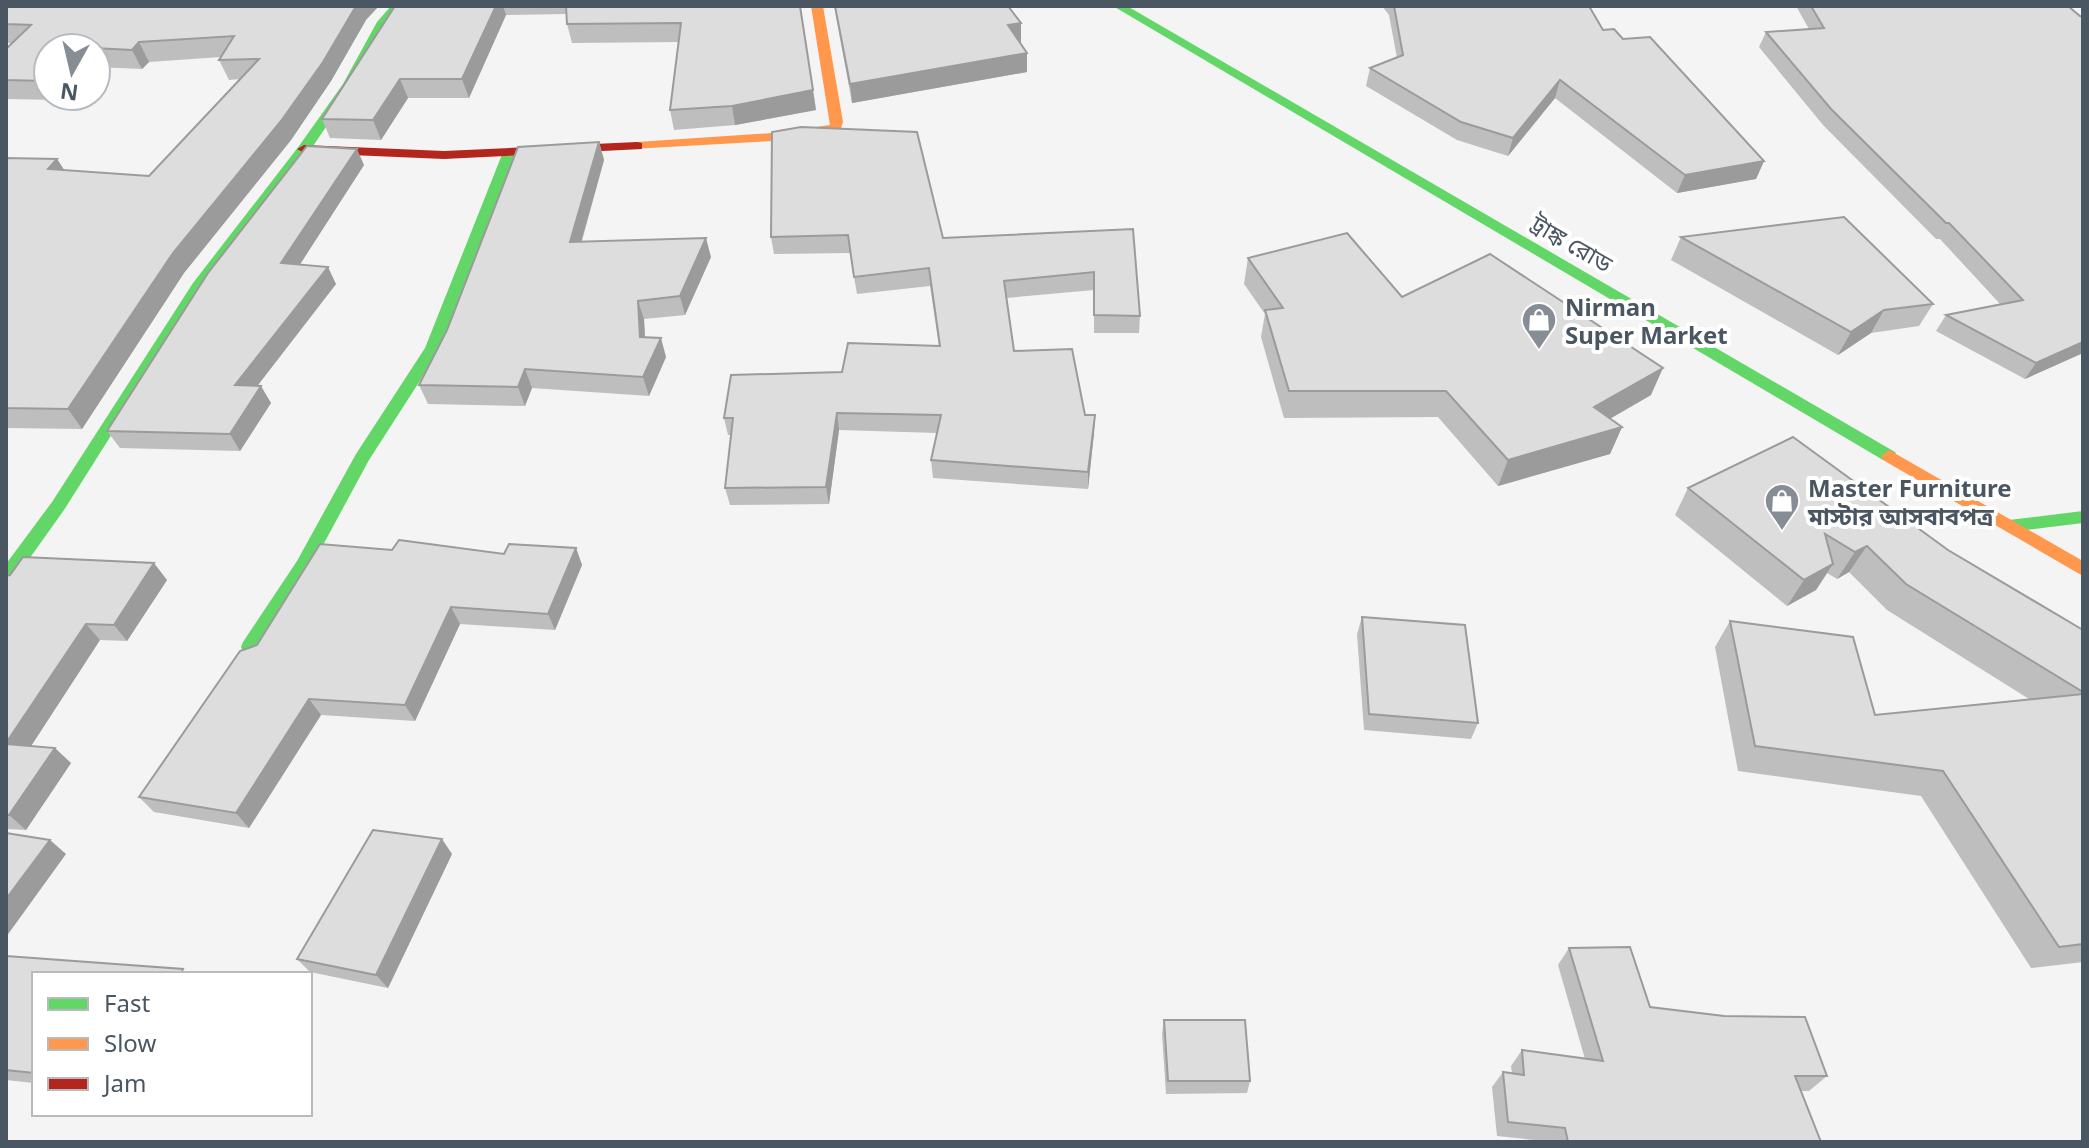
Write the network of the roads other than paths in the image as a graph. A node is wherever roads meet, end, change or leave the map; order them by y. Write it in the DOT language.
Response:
graph roads {
  1 [pos="397,6"];
  2 [pos="817,6"];
  3 [pos="1119,6"];
  4 [pos="304,149"];
  5 [pos="510,152"];
  6 [pos="2083,517"];
  7 [pos="2009,526"];
  8 [pos="2083,569"];
  9 [pos="6,578"];
  10 [pos="250,647"];
  1 -- 4 [label="street"];
  2 -- 5 [label="street"];
  3 -- 7 [label="street, ট্রাঙ্ক রোড"];
  4 -- 5 [label="street"];
  4 -- 9 [label="street"];
  5 -- 10 [label="street"];
  6 -- 7 [label="street"];
  7 -- 8 [label="street, ট্রাঙ্ক রোড"];
}
